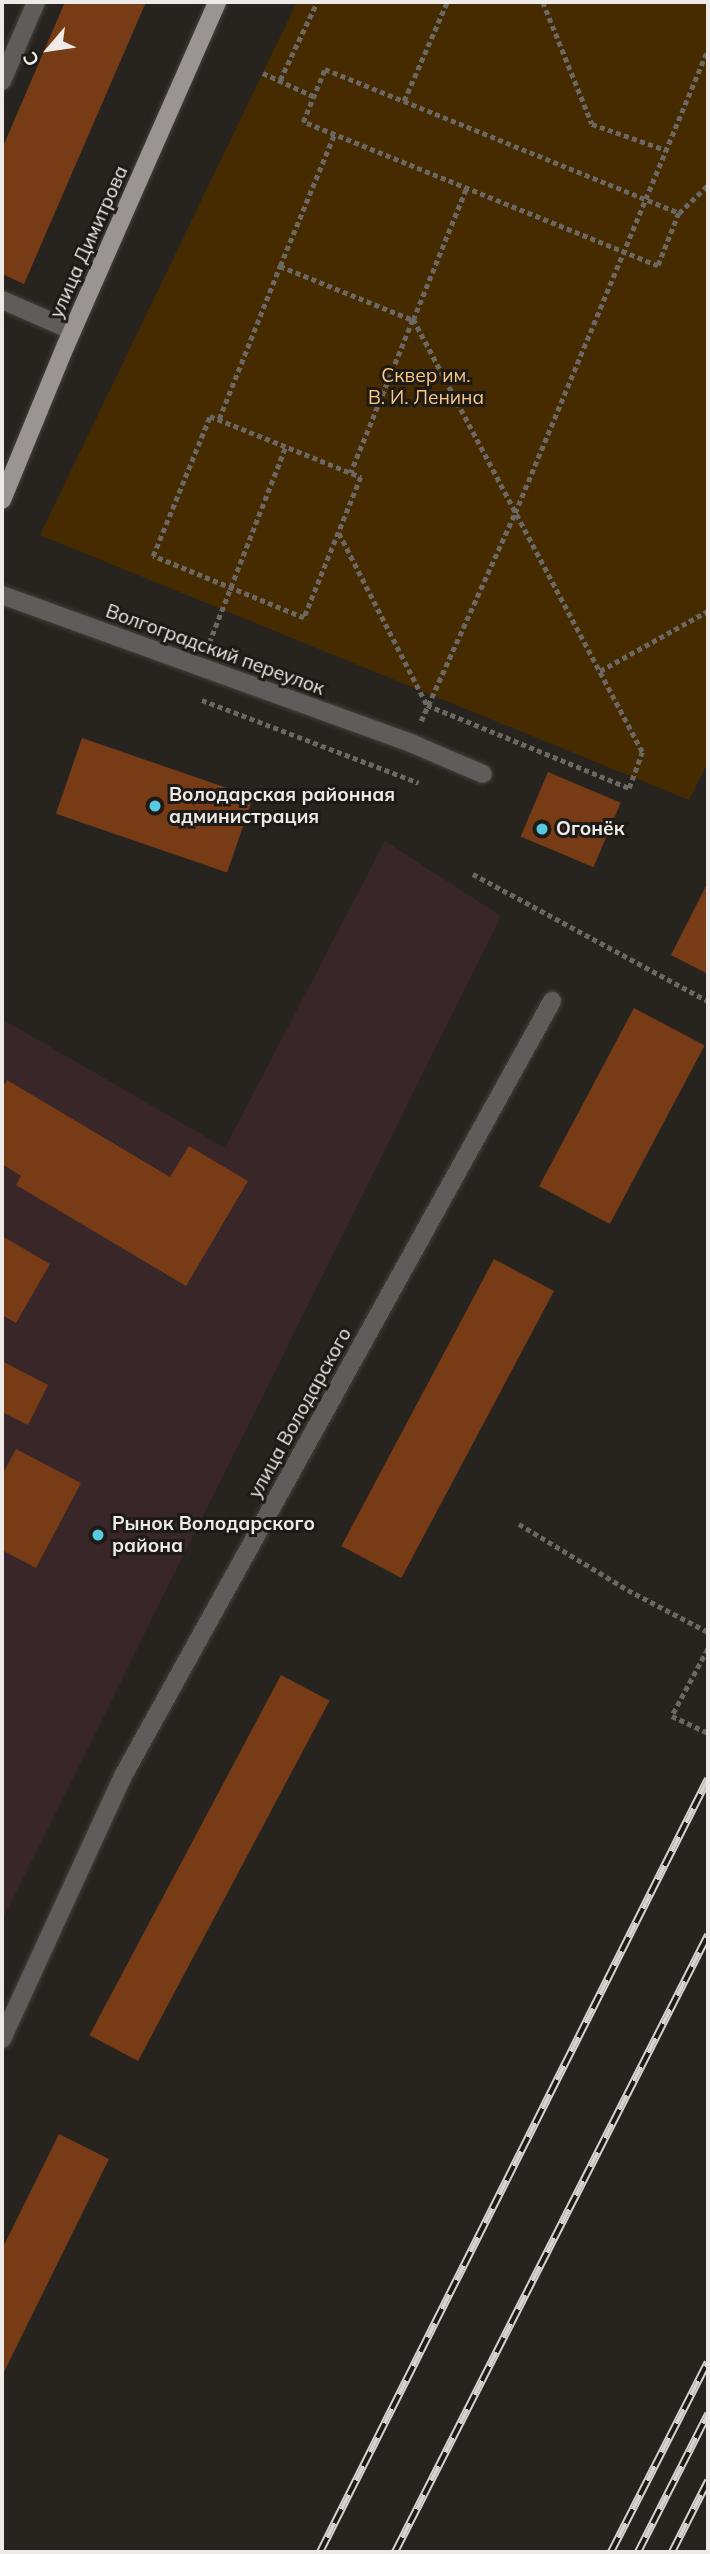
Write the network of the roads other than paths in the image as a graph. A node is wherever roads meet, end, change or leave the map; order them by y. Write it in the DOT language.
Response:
graph roads {
  1 [pos="36,2"];
  2 [pos="217,2"];
  3 [pos="2,81"];
  4 [pos="2,300"];
  5 [pos="73,331"];
  6 [pos="2,500"];
  7 [pos="2,595"];
  8 [pos="483,774"];
  9 [pos="552,1001"];
  10 [pos="2,2039"];
  1 -- 3 [label="street"];
  2 -- 5 [label="main road, улица Димитрова"];
  4 -- 5 [label="street"];
  5 -- 6 [label="main road, улица Димитрова"];
  7 -- 8 [label="street, Волгоградский переулок"];
  9 -- 10 [label="street, улица Володарского"];
}
